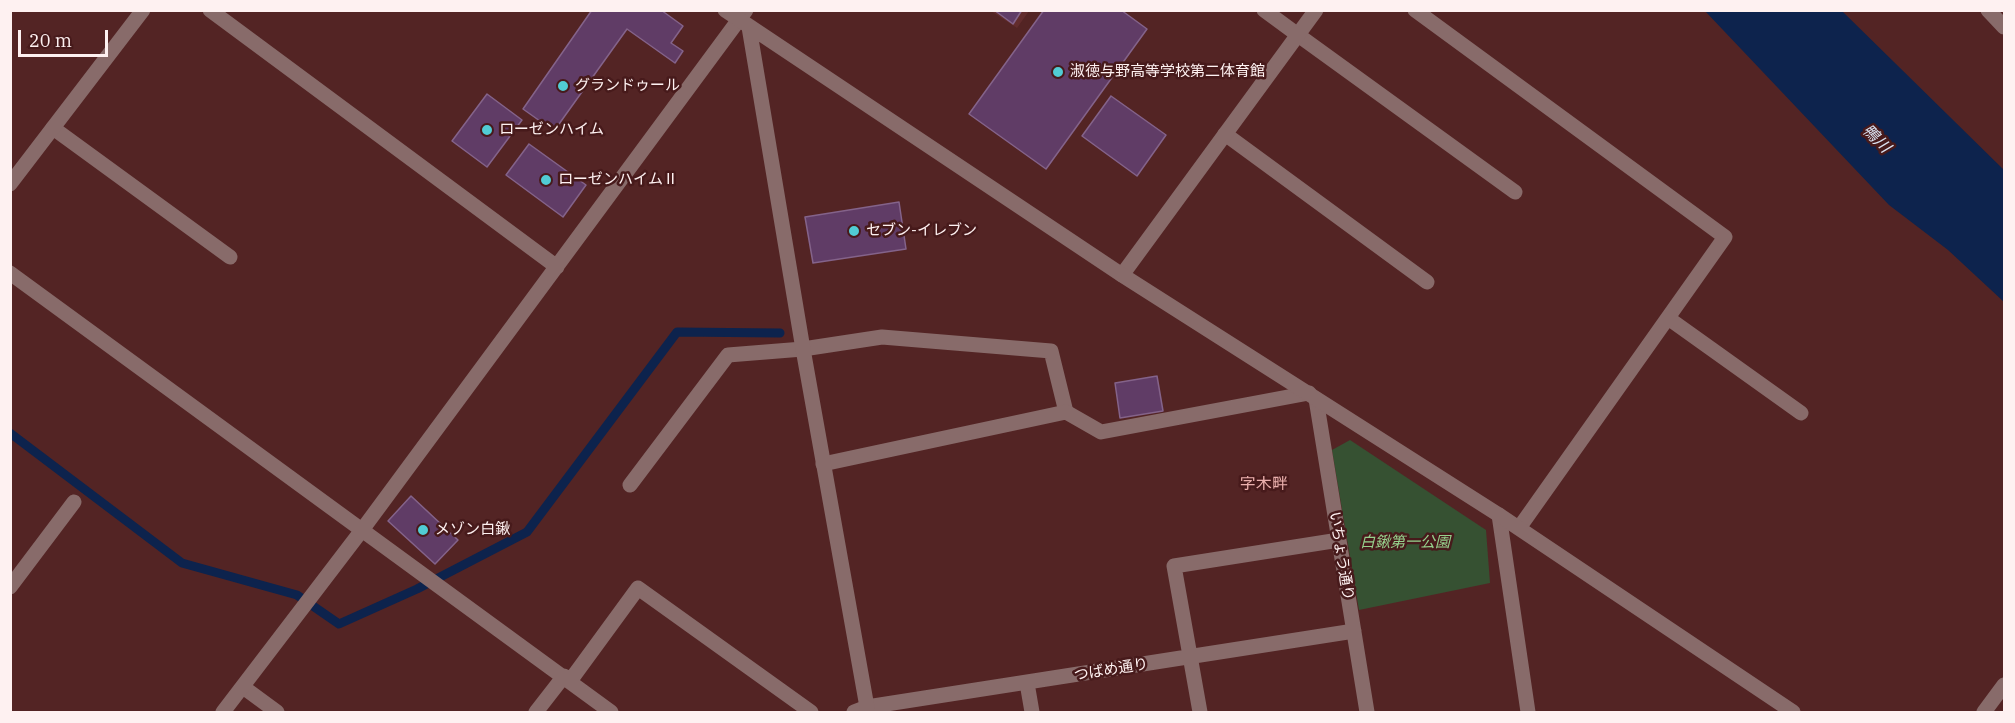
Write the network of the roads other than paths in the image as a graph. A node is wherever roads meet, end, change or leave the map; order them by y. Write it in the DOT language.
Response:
graph roads {
  1 [pos="143,10"];
  2 [pos="210,10"];
  3 [pos="725,10"];
  4 [pos="1264,10"];
  5 [pos="1316,10"];
  6 [pos="1415,10"];
  7 [pos="1988,10"];
  8 [pos="745,19"];
  9 [pos="2004,27"];
  10 [pos="1298,35"];
  11 [pos="53,128"];
  12 [pos="1225,134"];
  13 [pos="13,176"];
  14 [pos="1515,192"];
  15 [pos="230,257"];
  16 [pos="557,267"];
  17 [pos="10,273"];
  18 [pos="1122,275"];
  19 [pos="1427,282"];
  20 [pos="1668,318"];
  21 [pos="803,349"];
  22 [pos="1312,396"];
  23 [pos="1065,412"];
  24 [pos="1801,413"];
  25 [pos="823,464"];
  26 [pos="630,485"];
  27 [pos="74,502"];
  28 [pos="1499,515"];
  29 [pos="1519,528"];
  30 [pos="362,530"];
  31 [pos="1339,540"];
  32 [pos="10,587"];
  33 [pos="1354,631"];
  34 [pos="1190,658"];
  35 [pos="567,679"];
  36 [pos="1027,683"];
  37 [pos="2004,685"];
  38 [pos="243,687"];
  39 [pos="863,711"];
  40 [pos="223,712"];
  41 [pos="277,712"];
  42 [pos="536,712"];
  43 [pos="611,712"];
  44 [pos="811,712"];
  45 [pos="1032,712"];
  46 [pos="1200,712"];
  47 [pos="1367,712"];
  48 [pos="1528,712"];
  49 [pos="1792,712"];
  50 [pos="1984,712"];
  1 -- 11 [label="street"];
  2 -- 16 [label="street"];
  3 -- 8 [label="street"];
  4 -- 10 [label="street"];
  5 -- 10 [label="street"];
  6 -- 20 [label="street"];
  7 -- 9 [label="street"];
  8 -- 16 [label="street"];
  8 -- 18 [label="street"];
  8 -- 21 [label="street"];
  10 -- 12 [label="street"];
  10 -- 14 [label="street"];
  11 -- 13 [label="street"];
  11 -- 15 [label="street"];
  12 -- 18 [label="street"];
  12 -- 19 [label="street"];
  16 -- 30 [label="street"];
  17 -- 30 [label="street"];
  18 -- 22 [label="street"];
  20 -- 24 [label="street"];
  20 -- 29 [label="street"];
  21 -- 23 [label="street"];
  21 -- 25 [label="street"];
  21 -- 26 [label="street"];
  22 -- 23 [label="street"];
  22 -- 28 [label="street"];
  22 -- 31 [label="street, いちょう通り"];
  23 -- 25 [label="street"];
  25 -- 39 [label="street"];
  27 -- 32 [label="street"];
  28 -- 29 [label="street"];
  28 -- 48 [label="street"];
  29 -- 49 [label="street"];
  30 -- 35 [label="street"];
  30 -- 38 [label="street"];
  31 -- 33 [label="street, いちょう通り"];
  31 -- 34 [label="street"];
  33 -- 34 [label="street, つばめ通り"];
  33 -- 47 [label="street, いちょう通り"];
  34 -- 36 [label="street, つばめ通り"];
  34 -- 46 [label="street"];
  35 -- 42 [label="street"];
  35 -- 43 [label="street"];
  35 -- 44 [label="street"];
  36 -- 39 [label="street, つばめ通り"];
  36 -- 45 [label="street"];
  37 -- 50 [label="street"];
  38 -- 40 [label="street"];
  38 -- 41 [label="street"];
}
